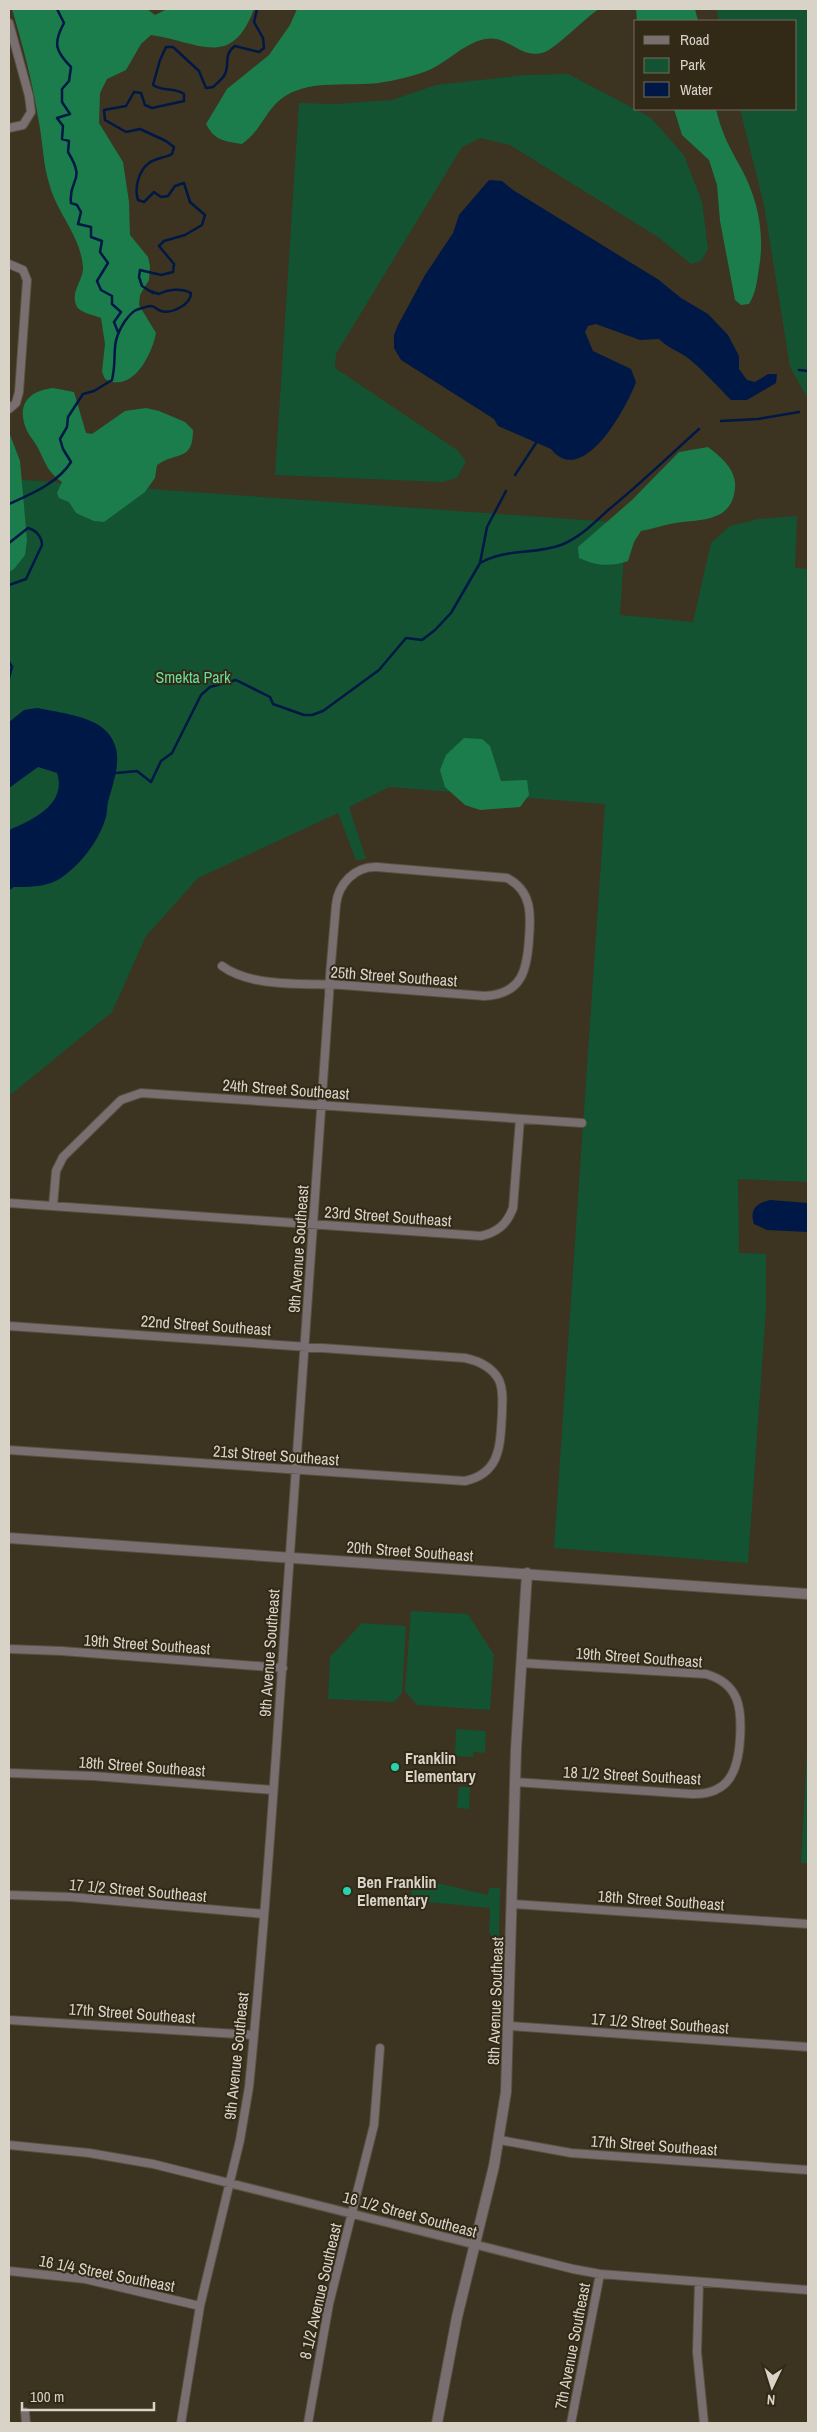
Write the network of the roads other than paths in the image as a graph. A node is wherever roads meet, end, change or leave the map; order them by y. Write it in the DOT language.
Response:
graph roads {
  1 [pos="9,23"];
  2 [pos="9,128"];
  3 [pos="9,264"];
  4 [pos="11,408"];
  5 [pos="345,881"];
  6 [pos="222,966"];
  7 [pos="330,985"];
  8 [pos="322,1105"];
  9 [pos="520,1119"];
  10 [pos="582,1123"];
  11 [pos="9,1203"];
  12 [pos="52,1206"];
  13 [pos="314,1225"];
  14 [pos="9,1326"];
  15 [pos="306,1346"];
  16 [pos="501,1422"];
  17 [pos="9,1450"];
  18 [pos="296,1470"];
  19 [pos="9,1538"];
  20 [pos="290,1558"];
  21 [pos="527,1573"];
  22 [pos="808,1594"];
  23 [pos="9,1649"];
  24 [pos="521,1663"];
  25 [pos="283,1668"];
  26 [pos="740,1738"];
  27 [pos="9,1773"];
  28 [pos="515,1782"];
  29 [pos="273,1790"];
  30 [pos="9,1896"];
  31 [pos="513,1904"];
  32 [pos="264,1914"];
  33 [pos="808,1924"];
  34 [pos="9,2020"];
  35 [pos="510,2026"];
  36 [pos="254,2035"];
  37 [pos="808,2047"];
  38 [pos="380,2048"];
  39 [pos="500,2140"];
  40 [pos="9,2145"];
  41 [pos="808,2170"];
  42 [pos="229,2182"];
  43 [pos="352,2213"];
  44 [pos="475,2245"];
  45 [pos="9,2271"];
  46 [pos="600,2274"];
  47 [pos="699,2282"];
  48 [pos="808,2290"];
  49 [pos="200,2306"];
  50 [pos="25,2412"];
  51 [pos="26,2423"];
  52 [pos="181,2423"];
  53 [pos="308,2423"];
  54 [pos="437,2423"];
  55 [pos="571,2423"];
  56 [pos="704,2423"];
  1 -- 2 [label="street"];
  3 -- 4 [label="street"];
  5 -- 7 [label="street, 9th Avenue Southeast"];
  5 -- 7 [label="street, 25th Street Southeast"];
  6 -- 7 [label="street, 25th Street Southeast"];
  7 -- 8 [label="street, 9th Avenue Southeast"];
  8 -- 9 [label="street, 24th Street Southeast"];
  8 -- 12 [label="street, 24th Street Southeast"];
  8 -- 13 [label="street, 9th Avenue Southeast"];
  9 -- 10 [label="street, 24th Street Southeast"];
  9 -- 13 [label="street, 23rd Street Southeast"];
  11 -- 12 [label="street, 23rd Street Southeast"];
  12 -- 13 [label="street, 23rd Street Southeast"];
  13 -- 15 [label="street, 9th Avenue Southeast"];
  14 -- 15 [label="street, 22nd Street Southeast"];
  15 -- 16 [label="street, 22nd Street Southeast"];
  15 -- 18 [label="street, 9th Avenue Southeast"];
  16 -- 18 [label="street, 21st Street Southeast"];
  17 -- 18 [label="street, 21st Street Southeast"];
  18 -- 20 [label="street, 9th Avenue Southeast"];
  19 -- 20 [label="street, 20th Street Southeast"];
  20 -- 21 [label="street, 20th Street Southeast"];
  20 -- 25 [label="street, 9th Avenue Southeast"];
  21 -- 22 [label="street, 20th Street Southeast"];
  21 -- 24 [label="street, 8th Avenue Southeast"];
  23 -- 25 [label="street, 19th Street Southeast"];
  24 -- 26 [label="street, 19th Street Southeast"];
  24 -- 28 [label="street, 8th Avenue Southeast"];
  25 -- 29 [label="street, 9th Avenue Southeast"];
  26 -- 28 [label="street, 18 1/2 Street Southeast"];
  27 -- 29 [label="street, 18th Street Southeast"];
  28 -- 31 [label="street, 8th Avenue Southeast"];
  29 -- 32 [label="street, 9th Avenue Southeast"];
  30 -- 32 [label="street, 17 1/2 Street Southeast"];
  31 -- 33 [label="street, 18th Street Southeast"];
  31 -- 35 [label="street, 8th Avenue Southeast"];
  32 -- 36 [label="street, 9th Avenue Southeast"];
  34 -- 36 [label="street, 17th Street Southeast"];
  35 -- 37 [label="street, 17 1/2 Street Southeast"];
  35 -- 39 [label="street, 8th Avenue Southeast"];
  36 -- 42 [label="street, 9th Avenue Southeast"];
  38 -- 43 [label="street, 8 1/2 Avenue Southeast"];
  39 -- 41 [label="street, 17th Street Southeast"];
  39 -- 44 [label="street, 8th Avenue Southeast"];
  40 -- 42 [label="street, 16 1/2 Street Southeast"];
  42 -- 43 [label="street, 16 1/2 Street Southeast"];
  42 -- 49 [label="street, 9th Avenue Southeast"];
  43 -- 44 [label="street, 16 1/2 Street Southeast"];
  43 -- 53 [label="street, 8 1/2 Avenue Southeast"];
  44 -- 46 [label="street, 16 1/2 Street Southeast"];
  44 -- 54 [label="street, 8th Avenue Southeast"];
  45 -- 49 [label="street, 16 1/4 Street Southeast"];
  46 -- 47 [label="street, 16 1/2 Street Southeast"];
  46 -- 55 [label="street, 7th Avenue Southeast"];
  47 -- 48 [label="street, 16 1/2 Street Southeast"];
  47 -- 56 [label="street"];
  49 -- 52 [label="street, 9th Avenue Southeast"];
  50 -- 51 [label="street"];
}
